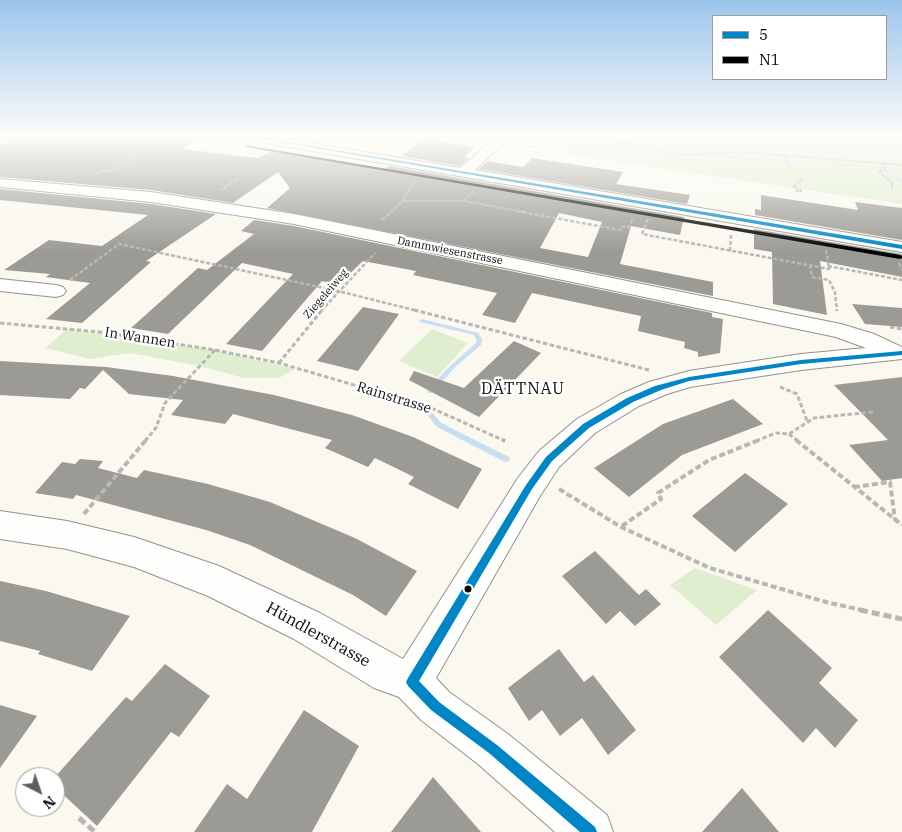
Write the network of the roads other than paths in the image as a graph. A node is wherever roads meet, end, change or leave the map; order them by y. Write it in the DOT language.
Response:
graph roads {
  1 [pos="482,175"];
  2 [pos="0,183"];
  3 [pos="902,247"];
  4 [pos="0,285"];
  5 [pos="56,291"];
  6 [pos="897,353"];
  7 [pos="0,525"];
  8 [pos="412,682"];
  9 [pos="590,832"];
  1 -- 3 [label="street"];
  2 -- 6 [label="street, Dammwiesenstrasse"];
  4 -- 5 [label="street"];
  6 -- 8 [label="street"];
  7 -- 8 [label="street, Hündlerstrasse"];
  8 -- 9 [label="street, Hündlerstrasse"];
}
